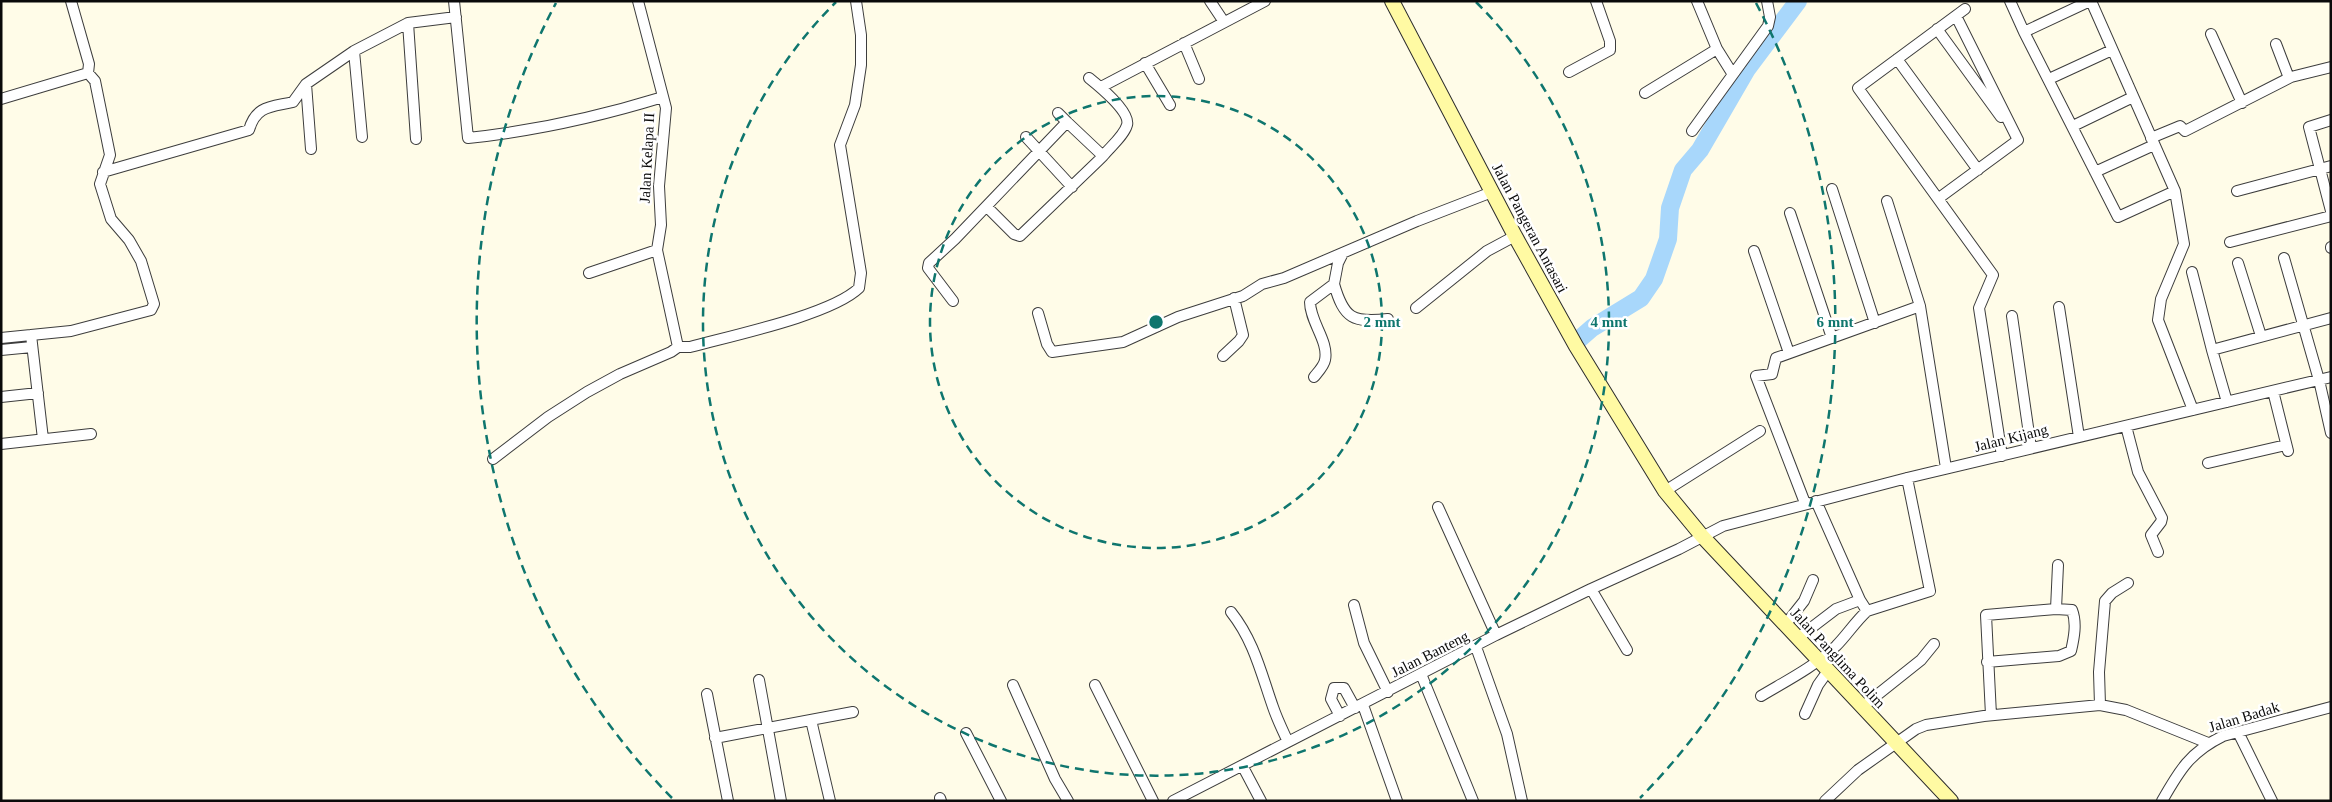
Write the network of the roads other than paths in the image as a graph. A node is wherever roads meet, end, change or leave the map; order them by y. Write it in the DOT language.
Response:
graph roads {
  1 [pos="71,1"];
  2 [pos="454,1"];
  3 [pos="638,1"];
  4 [pos="856,1"];
  5 [pos="1210,1"];
  6 [pos="1265,1"];
  7 [pos="1392,1"];
  8 [pos="1596,1"];
  9 [pos="1697,1"];
  10 [pos="1767,1"];
  11 [pos="2010,1"];
  12 [pos="2090,1"];
  13 [pos="1965,9"];
  14 [pos="1956,16"];
  15 [pos="456,17"];
  16 [pos="1224,22"];
  17 [pos="408,23"];
  18 [pos="1937,30"];
  19 [pos="2024,32"];
  20 [pos="2211,34"];
  21 [pos="1184,43"];
  22 [pos="2276,44"];
  23 [pos="1717,49"];
  24 [pos="2112,50"];
  25 [pos="354,51"];
  26 [pos="1897,59"];
  27 [pos="1145,63"];
  28 [pos="2331,67"];
  29 [pos="1569,72"];
  30 [pos="88,73"];
  31 [pos="1732,73"];
  32 [pos="1090,78"];
  33 [pos="2289,78"];
  34 [pos="2050,79"];
  35 [pos="1199,80"];
  36 [pos="306,84"];
  37 [pos="1101,87"];
  38 [pos="1645,93"];
  39 [pos="663,97"];
  40 [pos="2133,97"];
  41 [pos="1,98"];
  42 [pos="2242,103"];
  43 [pos="1170,105"];
  44 [pos="1058,113"];
  45 [pos="2331,120"];
  46 [pos="1068,122"];
  47 [pos="2073,126"];
  48 [pos="1692,131"];
  49 [pos="362,137"];
  50 [pos="1026,137"];
  51 [pos="416,139"];
  52 [pos="2018,140"];
  53 [pos="2152,141"];
  54 [pos="311,149"];
  55 [pos="1040,152"];
  56 [pos="1103,156"];
  57 [pos="2331,166"];
  58 [pos="2320,169"];
  59 [pos="1978,170"];
  60 [pos="103,172"];
  61 [pos="2095,172"];
  62 [pos="1072,187"];
  63 [pos="1832,189"];
  64 [pos="2175,191"];
  65 [pos="2237,191"];
  66 [pos="1492,192"];
  67 [pos="1939,198"];
  68 [pos="1887,201"];
  69 [pos="987,207"];
  70 [pos="2331,211"];
  71 [pos="1790,213"];
  72 [pos="2331,216"];
  73 [pos="1515,236"];
  74 [pos="2230,242"];
  75 [pos="657,250"];
  76 [pos="1754,251"];
  77 [pos="1344,253"];
  78 [pos="2284,258"];
  79 [pos="2238,263"];
  80 [pos="2192,272"];
  81 [pos="590,273"];
  82 [pos="1334,284"];
  83 [pos="1234,298"];
  84 [pos="953,301"];
  85 [pos="1920,306"];
  86 [pos="2058,307"];
  87 [pos="1416,308"];
  88 [pos="1038,314"];
  89 [pos="2012,316"];
  90 [pos="2331,318"];
  91 [pos="1388,319"];
  92 [pos="1875,322"];
  93 [pos="2305,326"];
  94 [pos="31,335"];
  95 [pos="2261,336"];
  96 [pos="1,338"];
  97 [pos="1832,338"];
  98 [pos="32,347"];
  99 [pos="678,347"];
  100 [pos="1,350"];
  101 [pos="2212,350"];
  102 [pos="1789,353"];
  103 [pos="1223,356"];
  104 [pos="1314,377"];
  105 [pos="2331,377"];
  106 [pos="2319,380"];
  107 [pos="2273,391"];
  108 [pos="38,393"];
  109 [pos="1,397"];
  110 [pos="2227,402"];
  111 [pos="2193,410"];
  112 [pos="2126,426"];
  113 [pos="1760,431"];
  114 [pos="2331,433"];
  115 [pos="91,434"];
  116 [pos="2079,437"];
  117 [pos="43,439"];
  118 [pos="1,444"];
  119 [pos="2032,448"];
  120 [pos="2002,456"];
  121 [pos="493,459"];
  122 [pos="2208,463"];
  123 [pos="1946,468"];
  124 [pos="1907,478"];
  125 [pos="1665,491"];
  126 [pos="1816,500"];
  127 [pos="1805,503"];
  128 [pos="1438,507"];
  129 [pos="1702,536"];
  130 [pos="2158,552"];
  131 [pos="2058,565"];
  132 [pos="1813,580"];
  133 [pos="2128,583"];
  134 [pos="1591,589"];
  135 [pos="1860,600"];
  136 [pos="1354,605"];
  137 [pos="2056,609"];
  138 [pos="1866,611"];
  139 [pos="1231,612"];
  140 [pos="1785,625"];
  141 [pos="1496,635"];
  142 [pos="1798,638"];
  143 [pos="1934,644"];
  144 [pos="1476,647"];
  145 [pos="1627,650"];
  146 [pos="1987,662"];
  147 [pos="1823,666"];
  148 [pos="1421,674"];
  149 [pos="759,680"];
  150 [pos="1013,684"];
  151 [pos="1096,685"];
  152 [pos="1388,692"];
  153 [pos="707,694"];
  154 [pos="1761,696"];
  155 [pos="2100,705"];
  156 [pos="1359,706"];
  157 [pos="1862,707"];
  158 [pos="2331,707"];
  159 [pos="853,712"];
  160 [pos="1804,714"];
  161 [pos="1991,715"];
  162 [pos="1340,716"];
  163 [pos="811,720"];
  164 [pos="768,728"];
  165 [pos="2238,732"];
  166 [pos="966,733"];
  167 [pos="715,738"];
  168 [pos="1288,742"];
  169 [pos="1896,743"];
  170 [pos="2208,743"];
  171 [pos="1243,766"];
  172 [pos="728,801"];
  173 [pos="781,801"];
  174 [pos="830,801"];
  175 [pos="1001,801"];
  176 [pos="1068,801"];
  177 [pos="1153,801"];
  178 [pos="1173,801"];
  179 [pos="1261,801"];
  180 [pos="1397,801"];
  181 [pos="1473,801"];
  182 [pos="1522,801"];
  183 [pos="1825,801"];
  184 [pos="1951,801"];
  185 [pos="2162,801"];
  186 [pos="2272,801"];
  1 -- 30 [label="street"];
  2 -- 15 [label="street"];
  3 -- 39 [label="street, Jalan Kelapa II"];
  4 -- 99 [label="street"];
  5 -- 16 [label="street"];
  6 -- 16 [label="street"];
  7 -- 66 [label="street, Jalan Pangeran Antasari"];
  8 -- 29 [label="street"];
  9 -- 23 [label="street"];
  10 -- 31 [label="street"];
  11 -- 19 [label="street"];
  12 -- 19 [label="street"];
  12 -- 24 [label="street"];
  13 -- 14 [label="street"];
  14 -- 18 [label="street"];
  14 -- 52 [label="street"];
  15 -- 17 [label="street"];
  15 -- 39 [label="street"];
  16 -- 21 [label="street"];
  17 -- 25 [label="street"];
  17 -- 51 [label="street"];
  18 -- 26 [label="street"];
  18 -- 52 [label="street"];
  19 -- 34 [label="street"];
  20 -- 42 [label="street"];
  21 -- 27 [label="street"];
  21 -- 35 [label="street"];
  22 -- 33 [label="street"];
  23 -- 31 [label="street"];
  23 -- 38 [label="street"];
  24 -- 34 [label="street"];
  24 -- 40 [label="street"];
  25 -- 36 [label="street"];
  25 -- 49 [label="street"];
  26 -- 59 [label="street"];
  26 -- 67 [label="street"];
  27 -- 37 [label="street"];
  27 -- 43 [label="street"];
  28 -- 33 [label="street"];
  30 -- 41 [label="street"];
  30 -- 60 [label="street"];
  31 -- 48 [label="street"];
  32 -- 37 [label="street"];
  33 -- 42 [label="street"];
  34 -- 47 [label="street"];
  36 -- 54 [label="street"];
  36 -- 60 [label="street"];
  37 -- 56 [label="street"];
  39 -- 75 [label="street, Jalan Kelapa II"];
  40 -- 47 [label="street"];
  40 -- 53 [label="street"];
  42 -- 53 [label="street"];
  44 -- 46 [label="street"];
  45 -- 58 [label="street"];
  46 -- 55 [label="street"];
  46 -- 56 [label="street"];
  47 -- 61 [label="street"];
  50 -- 55 [label="street"];
  52 -- 59 [label="street"];
  53 -- 61 [label="street"];
  53 -- 64 [label="street"];
  55 -- 62 [label="street"];
  55 -- 69 [label="street"];
  56 -- 62 [label="street"];
  57 -- 58 [label="street"];
  58 -- 65 [label="street"];
  58 -- 70 [label="street"];
  59 -- 67 [label="street"];
  60 -- 94 [label="street"];
  61 -- 64 [label="street"];
  62 -- 69 [label="street"];
  63 -- 92 [label="street"];
  64 -- 111 [label="street"];
  66 -- 73 [label="street, Jalan Pangeran Antasari"];
  66 -- 77 [label="street"];
  67 -- 120 [label="street"];
  68 -- 85 [label="street"];
  69 -- 84 [label="street"];
  71 -- 97 [label="street"];
  72 -- 74 [label="street"];
  73 -- 87 [label="street"];
  73 -- 125 [label="street, Jalan Pangeran Antasari"];
  75 -- 81 [label="street"];
  75 -- 99 [label="street, Jalan Kelapa II"];
  76 -- 102 [label="street"];
  77 -- 82 [label="street"];
  77 -- 83 [label="street"];
  78 -- 93 [label="street"];
  79 -- 95 [label="street"];
  80 -- 101 [label="street"];
  82 -- 91 [label="street"];
  82 -- 104 [label="street"];
  83 -- 88 [label="street"];
  83 -- 103 [label="street"];
  85 -- 92 [label="street"];
  85 -- 123 [label="street"];
  86 -- 116 [label="street"];
  89 -- 119 [label="street"];
  90 -- 93 [label="street"];
  92 -- 97 [label="street"];
  93 -- 95 [label="street"];
  93 -- 106 [label="street"];
  94 -- 96 [label="street"];
  94 -- 98 [label="street"];
  95 -- 101 [label="street"];
  97 -- 102 [label="street"];
  98 -- 100 [label="street"];
  98 -- 108 [label="street"];
  99 -- 121 [label="street"];
  101 -- 110 [label="street"];
  102 -- 127 [label="street"];
  105 -- 106 [label="street, Jalan Kijang"];
  106 -- 107 [label="street, Jalan Kijang"];
  106 -- 114 [label="street"];
  107 -- 110 [label="street, Jalan Kijang"];
  107 -- 122 [label="street"];
  108 -- 109 [label="street"];
  108 -- 117 [label="street"];
  110 -- 111 [label="street, Jalan Kijang"];
  111 -- 112 [label="street, Jalan Kijang"];
  112 -- 116 [label="street, Jalan Kijang"];
  112 -- 130 [label="street"];
  113 -- 125 [label="street"];
  115 -- 117 [label="street"];
  116 -- 119 [label="street, Jalan Kijang"];
  117 -- 118 [label="street"];
  119 -- 120 [label="street, Jalan Kijang"];
  120 -- 123 [label="street, Jalan Kijang"];
  123 -- 124 [label="street, Jalan Kijang"];
  124 -- 126 [label="street, Jalan Kijang"];
  124 -- 138 [label="street"];
  125 -- 129 [label="street, Jalan Pangeran Antasari"];
  126 -- 127 [label="street, Jalan Kijang"];
  126 -- 135 [label="street"];
  127 -- 129 [label="street, Jalan Kijang"];
  128 -- 141 [label="street"];
  129 -- 134 [label="street, Jalan Banteng"];
  129 -- 140 [label="street, Jalan Panglima Polim"];
  131 -- 137 [label="street"];
  132 -- 140 [label="street"];
  133 -- 155 [label="street"];
  134 -- 141 [label="street, Jalan Banteng"];
  134 -- 145 [label="street"];
  135 -- 138 [label="street"];
  135 -- 142 [label="street"];
  136 -- 152 [label="street"];
  137 -- 146 [label="street"];
  137 -- 146 [label="street"];
  138 -- 147 [label="street"];
  139 -- 168 [label="street"];
  140 -- 142 [label="street, Jalan Panglima Polim"];
  141 -- 144 [label="street, Jalan Banteng"];
  142 -- 147 [label="street, Jalan Panglima Polim"];
  143 -- 157 [label="street"];
  144 -- 148 [label="street, Jalan Banteng"];
  144 -- 182 [label="street"];
  146 -- 161 [label="street"];
  147 -- 154 [label="street"];
  147 -- 157 [label="street, Jalan Panglima Polim"];
  147 -- 160 [label="street"];
  148 -- 152 [label="street, Jalan Banteng"];
  148 -- 181 [label="street"];
  149 -- 164 [label="street"];
  150 -- 176 [label="street"];
  151 -- 177 [label="street"];
  152 -- 156 [label="street, Jalan Banteng"];
  153 -- 167 [label="street"];
  155 -- 161 [label="street"];
  155 -- 170 [label="street"];
  156 -- 162 [label="street, Jalan Banteng"];
  156 -- 162 [label="street"];
  156 -- 180 [label="street"];
  157 -- 169 [label="street, Jalan Panglima Polim"];
  158 -- 165 [label="street, Jalan Badak"];
  159 -- 163 [label="street"];
  161 -- 169 [label="street"];
  162 -- 168 [label="street, Jalan Banteng"];
  163 -- 164 [label="street"];
  163 -- 174 [label="street"];
  164 -- 167 [label="street"];
  164 -- 173 [label="street"];
  165 -- 170 [label="street, Jalan Badak"];
  165 -- 186 [label="street"];
  166 -- 175 [label="street"];
  167 -- 172 [label="street"];
  168 -- 171 [label="street, Jalan Banteng"];
  169 -- 183 [label="street"];
  169 -- 184 [label="street, Jalan Panglima Polim"];
  170 -- 185 [label="street, Jalan Badak"];
  171 -- 178 [label="street, Jalan Banteng"];
  171 -- 179 [label="street"];
}
